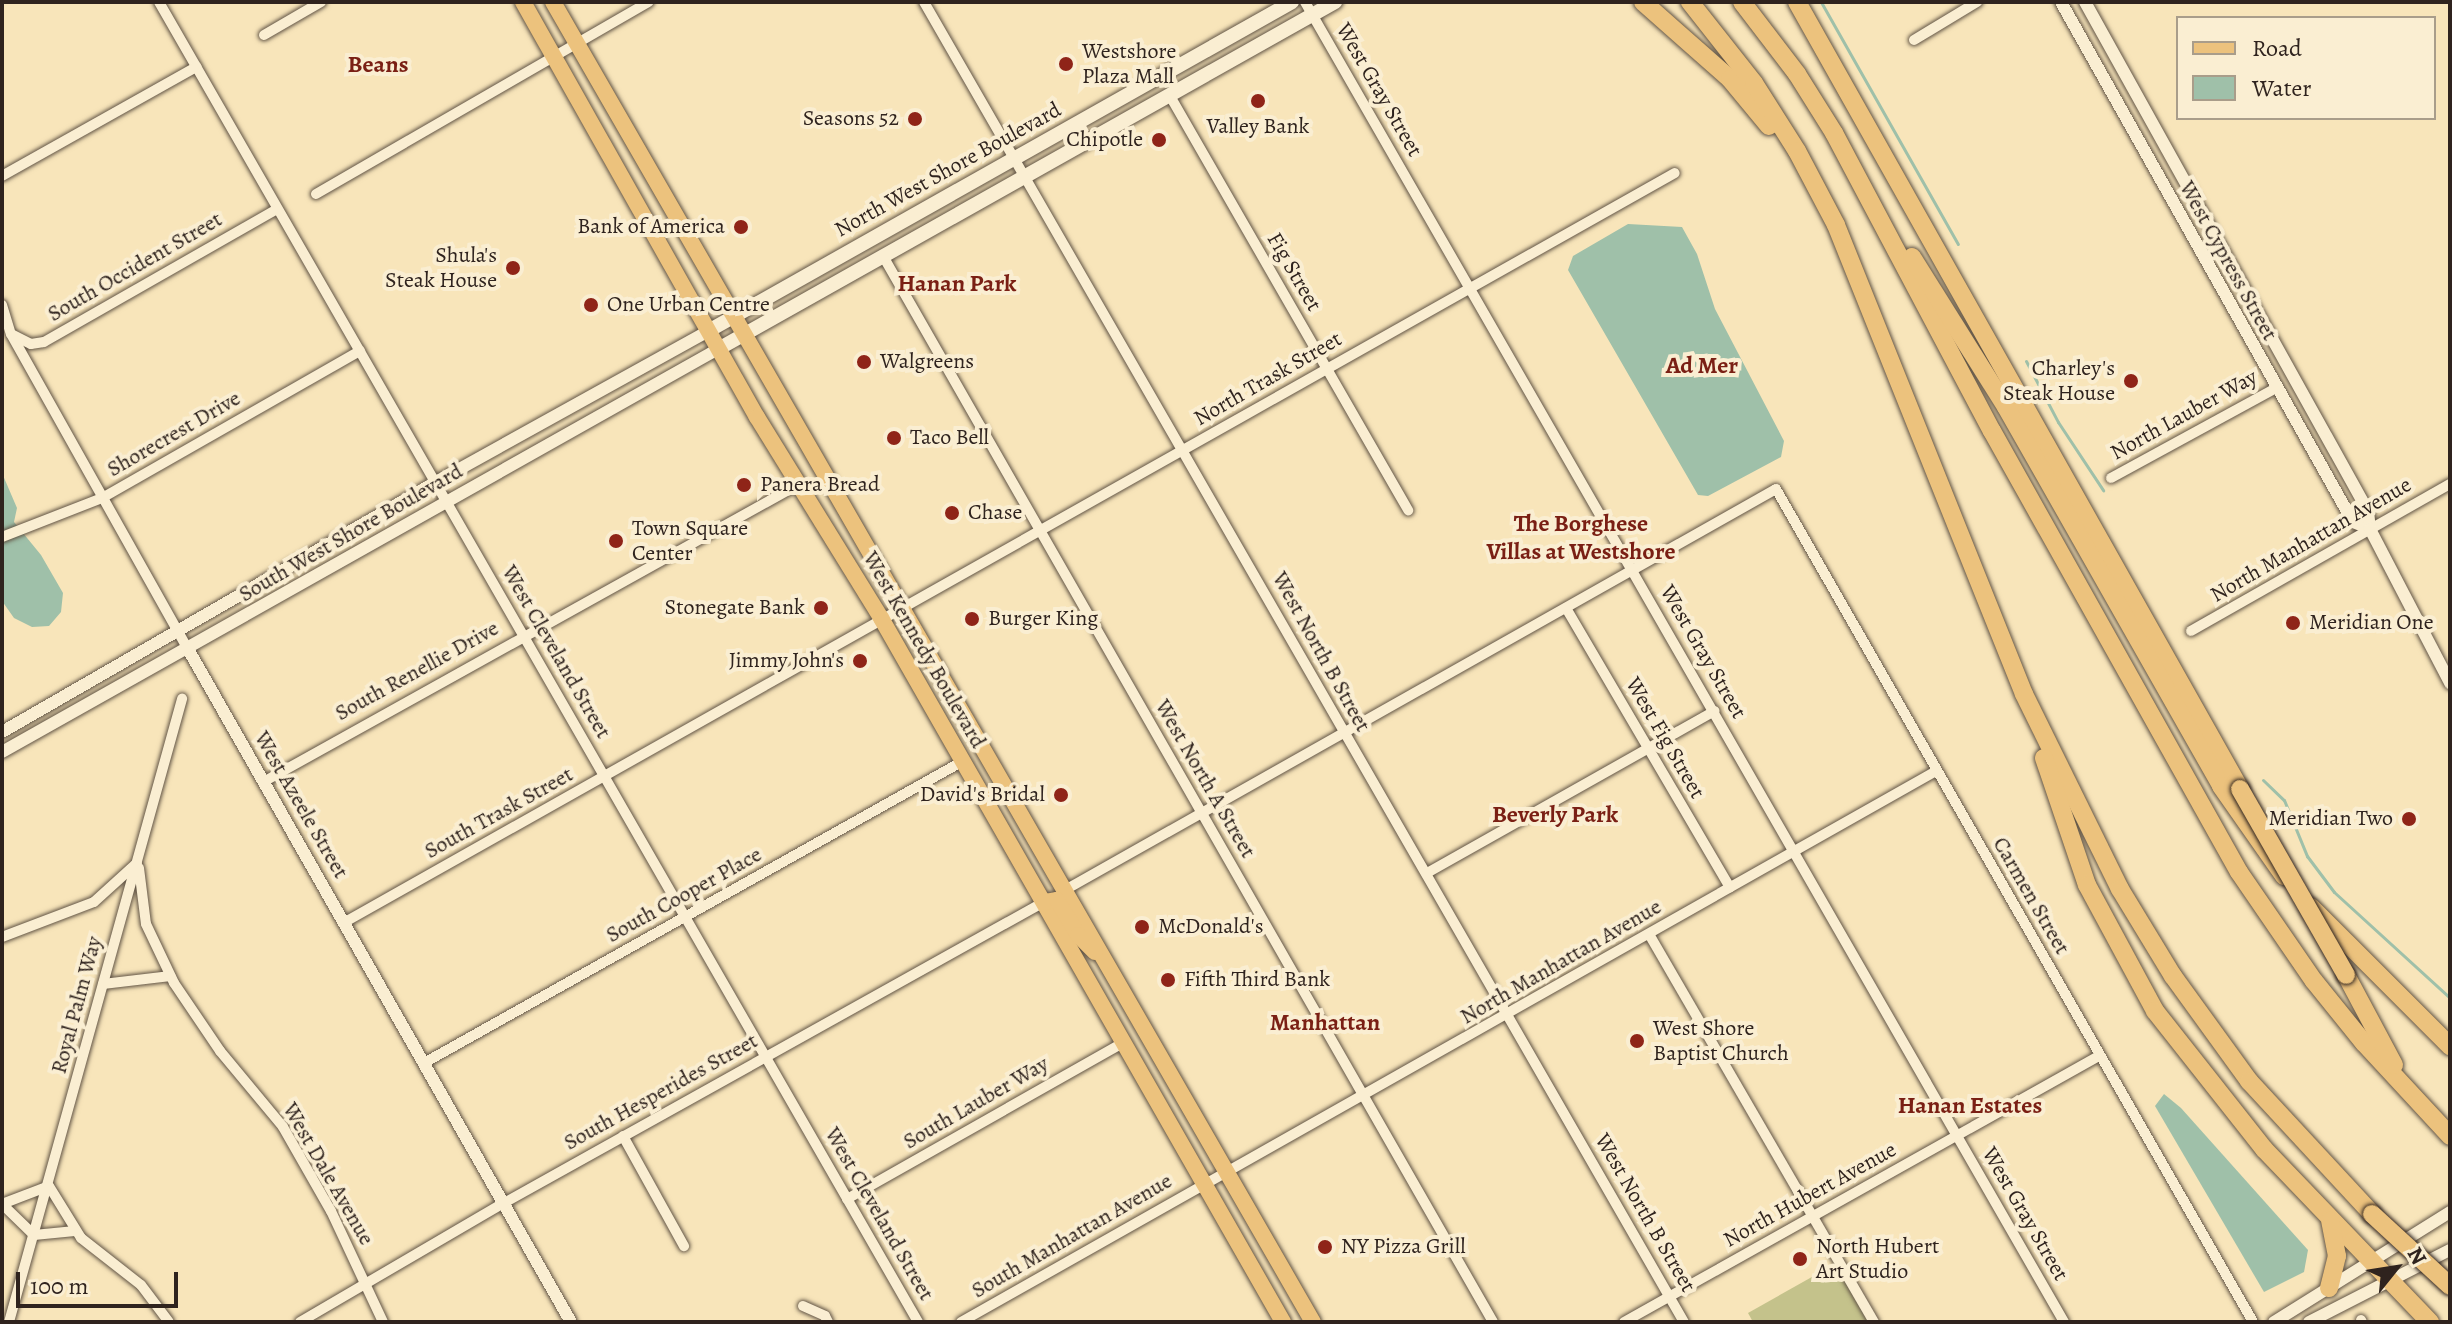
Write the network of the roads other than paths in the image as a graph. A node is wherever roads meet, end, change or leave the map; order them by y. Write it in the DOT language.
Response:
graph roads {
  1 [pos="159,2"];
  2 [pos="321,2"];
  3 [pos="523,2"];
  4 [pos="553,2"];
  5 [pos="648,2"];
  6 [pos="924,2"];
  7 [pos="1292,2"];
  8 [pos="1335,2"];
  9 [pos="1643,2"];
  10 [pos="1690,2"];
  11 [pos="1742,2"];
  12 [pos="1797,2"];
  13 [pos="1977,2"];
  14 [pos="2061,2"];
  15 [pos="2085,2"];
  16 [pos="1309,8"];
  17 [pos="264,35"];
  18 [pos="1914,40"];
  19 [pos="576,42"];
  20 [pos="553,56"];
  21 [pos="196,67"];
  22 [pos="1170,96"];
  23 [pos="1848,157"];
  24 [pos="1014,159"];
  25 [pos="1675,173"];
  26 [pos="2,176"];
  27 [pos="1026,178"];
  28 [pos="316,194"];
  29 [pos="277,209"];
  30 [pos="883,256"];
  31 [pos="1853,266"];
  32 [pos="1470,288"];
  33 [pos="2,305"];
  34 [pos="735,315"];
  35 [pos="710,330"];
  36 [pos="6,331"];
  37 [pos="746,334"];
  38 [pos="720,348"];
  39 [pos="360,351"];
  40 [pos="1327,369"];
  41 [pos="2276,388"];
  42 [pos="2303,395"];
  43 [pos="1183,450"];
  44 [pos="2111,478"];
  45 [pos="436,482"];
  46 [pos="801,483"];
  47 [pos="2450,484"];
  48 [pos="102,498"];
  49 [pos="446,500"];
  50 [pos="1408,510"];
  51 [pos="2370,529"];
  52 [pos="1039,530"];
  53 [pos="2,537"];
  54 [pos="1633,570"];
  55 [pos="902,606"];
  56 [pos="1566,608"];
  57 [pos="881,618"];
  58 [pos="177,631"];
  59 [pos="2191,631"];
  60 [pos="523,635"];
  61 [pos="188,649"];
  62 [pos="2450,683"];
  63 [pos="2024,694"];
  64 [pos="182,699"];
  65 [pos="1714,711"];
  66 [pos="2,732"];
  67 [pos="1344,733"];
  68 [pos="1647,749"];
  69 [pos="2,752"];
  70 [pos="963,761"];
  71 [pos="1936,771"];
  72 [pos="605,776"];
  73 [pos="265,781"];
  74 [pos="1201,813"];
  75 [pos="996,818"];
  76 [pos="1795,853"];
  77 [pos="138,862"];
  78 [pos="1427,873"];
  79 [pos="1730,888"];
  80 [pos="1065,890"];
  81 [pos="1044,902"];
  82 [pos="686,917"];
  83 [pos="345,922"];
  84 [pos="1649,934"];
  85 [pos="2,937"];
  86 [pos="1106,960"];
  87 [pos="171,976"];
  88 [pos="103,984"];
  89 [pos="1505,1016"];
  90 [pos="1124,1042"];
  91 [pos="2450,1046"];
  92 [pos="765,1056"];
  93 [pos="2099,1056"];
  94 [pos="424,1063"];
  95 [pos="1364,1095"];
  96 [pos="2422,1108"];
  97 [pos="623,1136"];
  98 [pos="1957,1136"];
  99 [pos="2450,1136"];
  100 [pos="1227,1172"];
  101 [pos="1203,1184"];
  102 [pos="49,1186"];
  103 [pos="847,1199"];
  104 [pos="504,1203"];
  105 [pos="2,1204"];
  106 [pos="2450,1212"];
  107 [pos="1813,1216"];
  108 [pos="2330,1221"];
  109 [pos="75,1231"];
  110 [pos="34,1235"];
  111 [pos="684,1246"];
  112 [pos="2450,1250"];
  113 [pos="2372,1261"];
  114 [pos="2391,1282"];
  115 [pos="368,1284"];
  116 [pos="2450,1286"];
  117 [pos="2329,1288"];
  118 [pos="1670,1296"];
  119 [pos="803,1306"];
  120 [pos="9,1322"];
  121 [pos="169,1322"];
  122 [pos="300,1322"];
  123 [pos="383,1322"];
  124 [pos="571,1322"];
  125 [pos="828,1322"];
  126 [pos="918,1322"];
  127 [pos="961,1322"];
  128 [pos="1283,1322"];
  129 [pos="1313,1322"];
  130 [pos="1493,1322"];
  131 [pos="1624,1322"];
  132 [pos="1684,1322"];
  133 [pos="1874,1322"];
  134 [pos="2064,1322"];
  135 [pos="2253,1322"];
  136 [pos="2274,1322"];
  137 [pos="2309,1322"];
  138 [pos="2430,1322"];
  1 -- 21 [label="street, West Cleveland Street"];
  2 -- 17 [label="street"];
  3 -- 20 [label="main road, West Kennedy Boulevard"];
  4 -- 19 [label="main road, West Kennedy Boulevard"];
  5 -- 19 [label="street"];
  6 -- 24 [label="street, West North B Street"];
  7 -- 24 [label="main road, North West Shore Boulevard"];
  8 -- 16 [label="main road"];
  9 -- 31 [label="highway"];
  10 -- 31 [label="highway"];
  11 -- 23 [label="highway"];
  12 -- 96 [label="highway, bridge"];
  13 -- 18 [label="street"];
  14 -- 41 [label="street, West Cypress Street"];
  15 -- 42 [label="street, West Cypress Street"];
  16 -- 22 [label="main road, North West Shore Boulevard"];
  16 -- 32 [label="street, West Gray Street"];
  19 -- 20 [label="street"];
  19 -- 34 [label="main road, West Kennedy Boulevard"];
  20 -- 28 [label="street"];
  20 -- 35 [label="main road, West Kennedy Boulevard"];
  21 -- 26 [label="street"];
  21 -- 29 [label="street, West Cleveland Street"];
  22 -- 27 [label="main road, North West Shore Boulevard"];
  22 -- 40 [label="street, Fig Street"];
  23 -- 91 [label="highway"];
  23 -- 96 [label="highway"];
  24 -- 27 [label="street, West North B Street"];
  24 -- 34 [label="main road, North West Shore Boulevard"];
  25 -- 32 [label="street, North Trask Street"];
  27 -- 30 [label="main road, North West Shore Boulevard"];
  27 -- 43 [label="street, West North B Street"];
  29 -- 36 [label="street, South Occident Street"];
  29 -- 39 [label="street, West Cleveland Street"];
  30 -- 37 [label="main road, North West Shore Boulevard"];
  30 -- 52 [label="street, West North A Street"];
  31 -- 63 [label="highway"];
  32 -- 40 [label="street, North Trask Street"];
  32 -- 54 [label="street, West Gray Street"];
  33 -- 36 [label="street, West Azeele Street"];
  34 -- 35 [label="main road, North West Shore Boulevard"];
  34 -- 37 [label="main road, West Kennedy Boulevard"];
  35 -- 38 [label="main road, West Kennedy Boulevard"];
  35 -- 45 [label="street, South West Shore Boulevard"];
  36 -- 48 [label="street, West Azeele Street"];
  37 -- 38 [label="main road, North West Shore Boulevard"];
  37 -- 55 [label="main road, West Kennedy Boulevard"];
  38 -- 46 [label="main road, West Kennedy Boulevard"];
  38 -- 49 [label="street, South West Shore Boulevard"];
  39 -- 45 [label="street, West Cleveland Street"];
  39 -- 48 [label="street, Shorecrest Drive"];
  40 -- 43 [label="street, North Trask Street"];
  40 -- 50 [label="street, Fig Street"];
  41 -- 42 [label="street"];
  41 -- 44 [label="street, North Lauber Way"];
  41 -- 51 [label="street, West Cypress Street"];
  42 -- 51 [label="street, West Cypress Street"];
  43 -- 52 [label="street, North Trask Street"];
  43 -- 67 [label="street, West North B Street"];
  45 -- 49 [label="street, West Cleveland Street"];
  45 -- 58 [label="street, South West Shore Boulevard"];
  46 -- 57 [label="main road, West Kennedy Boulevard"];
  46 -- 60 [label="street, South Renellie Drive"];
  47 -- 51 [label="street, North Manhattan Avenue"];
  48 -- 53 [label="street, Shorecrest Drive"];
  48 -- 58 [label="street, West Azeele Street"];
  49 -- 60 [label="street, West Cleveland Street"];
  49 -- 61 [label="street, South West Shore Boulevard"];
  51 -- 59 [label="street, North Manhattan Avenue"];
  51 -- 62 [label="street, West Cypress Street"];
  52 -- 55 [label="street, North Trask Street"];
  52 -- 74 [label="street, West North A Street"];
  54 -- 56 [label="street"];
  54 -- 65 [label="street, West Gray Street"];
  54 -- 71 [label="street, Carmen Street"];
  55 -- 57 [label="street, North Trask Street"];
  55 -- 80 [label="main road, West Kennedy Boulevard"];
  56 -- 67 [label="street"];
  56 -- 68 [label="street, West Fig Street"];
  57 -- 70 [label="main road, West Kennedy Boulevard"];
  57 -- 72 [label="street, South Trask Street"];
  58 -- 61 [label="street, West Azeele Street"];
  58 -- 66 [label="street, South West Shore Boulevard"];
  60 -- 72 [label="street, West Cleveland Street"];
  60 -- 73 [label="street, South Renellie Drive"];
  61 -- 69 [label="street, South West Shore Boulevard"];
  61 -- 73 [label="street, West Azeele Street"];
  63 -- 108 [label="highway"];
  63 -- 116 [label="highway, bridge"];
  64 -- 77 [label="street, Royal Palm Way"];
  65 -- 68 [label="street"];
  65 -- 76 [label="street, West Gray Street"];
  67 -- 74 [label="street"];
  67 -- 78 [label="street, West North B Street"];
  68 -- 78 [label="street"];
  68 -- 79 [label="street, West Fig Street"];
  70 -- 75 [label="main road, West Kennedy Boulevard"];
  70 -- 82 [label="street, South Cooper Place"];
  71 -- 76 [label="street, North Manhattan Avenue"];
  71 -- 93 [label="street, Carmen Street"];
  72 -- 82 [label="street, West Cleveland Street"];
  72 -- 83 [label="street, South Trask Street"];
  73 -- 83 [label="street, West Azeele Street"];
  74 -- 80 [label="street"];
  74 -- 95 [label="street, West North A Street"];
  75 -- 80 [label="main road"];
  75 -- 81 [label="main road, West Kennedy Boulevard"];
  76 -- 79 [label="street, North Manhattan Avenue"];
  76 -- 98 [label="street, West Gray Street"];
  77 -- 85 [label="street"];
  77 -- 87 [label="street, West Dale Avenue"];
  77 -- 88 [label="street, Royal Palm Way"];
  78 -- 89 [label="street, West North B Street"];
  79 -- 84 [label="street, North Manhattan Avenue"];
  80 -- 86 [label="main road, West Kennedy Boulevard"];
  81 -- 86 [label="main road"];
  81 -- 90 [label="main road, West Kennedy Boulevard"];
  81 -- 92 [label="street, South Hesperides Street"];
  82 -- 92 [label="street, West Cleveland Street"];
  82 -- 94 [label="street, South Cooper Place"];
  83 -- 94 [label="street, West Azeele Street"];
  84 -- 89 [label="street, North Manhattan Avenue"];
  84 -- 107 [label="street"];
  86 -- 100 [label="main road, West Kennedy Boulevard"];
  87 -- 88 [label="street"];
  87 -- 115 [label="street, West Dale Avenue"];
  88 -- 102 [label="street, Royal Palm Way"];
  89 -- 95 [label="street, North Manhattan Avenue"];
  89 -- 118 [label="street, West North B Street"];
  90 -- 101 [label="main road, West Kennedy Boulevard"];
  90 -- 103 [label="street, South Lauber Way"];
  92 -- 97 [label="street, South Hesperides Street"];
  92 -- 103 [label="street, West Cleveland Street"];
  93 -- 98 [label="street, North Hubert Avenue"];
  93 -- 135 [label="street, Carmen Street"];
  94 -- 104 [label="street, West Azeele Street"];
  95 -- 100 [label="street, North Manhattan Avenue"];
  95 -- 130 [label="street, West North A Street"];
  96 -- 99 [label="highway"];
  97 -- 104 [label="street, South Hesperides Street"];
  97 -- 111 [label="street"];
  98 -- 107 [label="street, North Hubert Avenue"];
  98 -- 134 [label="street, West Gray Street"];
  100 -- 101 [label="street, North Manhattan Avenue"];
  100 -- 129 [label="main road, West Kennedy Boulevard"];
  101 -- 127 [label="street, South Manhattan Avenue"];
  101 -- 128 [label="main road, West Kennedy Boulevard"];
  102 -- 105 [label="street"];
  102 -- 109 [label="street"];
  102 -- 110 [label="street, Royal Palm Way"];
  103 -- 126 [label="street, West Cleveland Street"];
  104 -- 115 [label="street, South Hesperides Street"];
  104 -- 124 [label="street, West Azeele Street"];
  105 -- 110 [label="street"];
  106 -- 113 [label="street"];
  107 -- 118 [label="street, North Hubert Avenue"];
  107 -- 133 [label="street"];
  108 -- 113 [label="highway"];
  108 -- 117 [label="highway"];
  109 -- 110 [label="street"];
  109 -- 121 [label="street"];
  110 -- 120 [label="street, Royal Palm Way"];
  112 -- 114 [label="street"];
  113 -- 114 [label="highway"];
  113 -- 117 [label="street"];
  114 -- 137 [label="street"];
  114 -- 138 [label="highway"];
  115 -- 122 [label="street, South Hesperides Street"];
  115 -- 123 [label="street, West Dale Avenue"];
  117 -- 136 [label="street"];
  118 -- 131 [label="street, North Hubert Avenue"];
  118 -- 132 [label="street, West North B Street"];
  119 -- 125 [label="street"];
}
